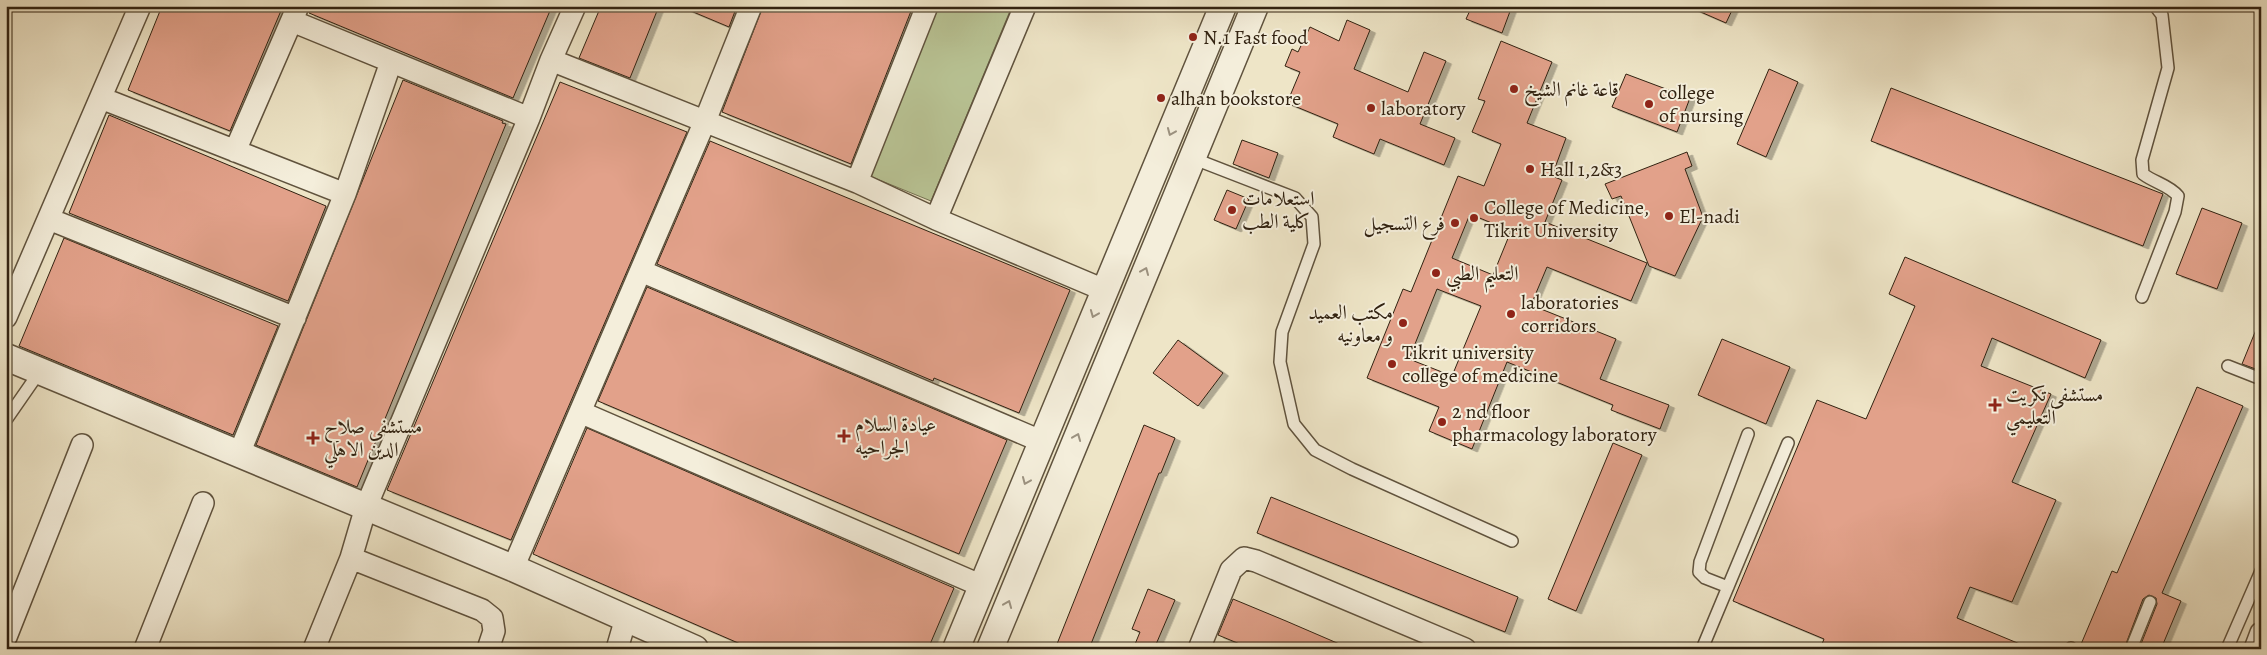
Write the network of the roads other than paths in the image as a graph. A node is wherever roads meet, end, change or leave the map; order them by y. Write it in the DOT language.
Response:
graph roads {
  1 [pos="140,6"];
  2 [pos="575,6"];
  3 [pos="751,6"];
  4 [pos="927,6"];
  5 [pos="1025,6"];
  6 [pos="1224,6"];
  7 [pos="1255,6"];
  8 [pos="2155,6"];
  9 [pos="295,14"];
  10 [pos="551,60"];
  11 [pos="391,62"];
  12 [pos="1198,66"];
  13 [pos="1225,78"];
  14 [pos="101,98"];
  15 [pos="529,118"];
  16 [pos="705,121"];
  17 [pos="235,150"];
  18 [pos="1192,158"];
  19 [pos="857,182"];
  20 [pos="345,194"];
  21 [pos="49,219"];
  22 [pos="936,219"];
  23 [pos="641,271"];
  24 [pos="1104,290"];
  25 [pos="2142,297"];
  26 [pos="6,318"];
  27 [pos="295,318"];
  28 [pos="6,357"];
  29 [pos="2228,366"];
  30 [pos="40,371"];
  31 [pos="2261,380"];
  32 [pos="580,412"];
  33 [pos="6,420"];
  34 [pos="1748,434"];
  35 [pos="1043,442"];
  36 [pos="1788,444"];
  37 [pos="82,445"];
  38 [pos="239,454"];
  39 [pos="203,503"];
  40 [pos="366,507"];
  41 [pos="1512,541"];
  42 [pos="351,558"];
  43 [pos="513,568"];
  44 [pos="2261,571"];
  45 [pos="982,586"];
  46 [pos="1728,587"];
  47 [pos="2150,602"];
  48 [pos="626,618"];
  49 [pos="2261,633"];
  50 [pos="6,637"];
  51 [pos="145,649"];
  52 [pos="314,649"];
  53 [pos="488,649"];
  54 [pos="618,649"];
  55 [pos="695,649"];
  56 [pos="956,649"];
  57 [pos="990,649"];
  58 [pos="1199,649"];
  59 [pos="1465,649"];
  60 [pos="1702,649"];
  61 [pos="2131,649"];
  62 [pos="2227,649"];
  63 [pos="2255,649"];
  1 -- 14 [label="street"];
  2 -- 10 [label="street"];
  3 -- 16 [label="street"];
  4 -- 19 [label="street"];
  5 -- 22 [label="street"];
  6 -- 12 [label="street"];
  7 -- 13 [label="street"];
  8 -- 25 [label="lane"];
  9 -- 11 [label="street"];
  9 -- 17 [label="street"];
  10 -- 15 [label="street"];
  10 -- 16 [label="street"];
  11 -- 15 [label="street"];
  11 -- 20 [label="street"];
  12 -- 13 [label="street"];
  12 -- 24 [label="street, one-way"];
  13 -- 18 [label="street"];
  14 -- 17 [label="street"];
  14 -- 21 [label="street"];
  15 -- 40 [label="street"];
  16 -- 19 [label="street"];
  16 -- 23 [label="street"];
  17 -- 20 [label="street"];
  18 -- 41 [label="lane"];
  57 -- 18 [label="street, one-way"];
  19 -- 22 [label="street"];
  20 -- 27 [label="street"];
  21 -- 26 [label="street"];
  21 -- 27 [label="street"];
  22 -- 24 [label="street"];
  23 -- 32 [label="street"];
  23 -- 35 [label="street"];
  24 -- 35 [label="street, one-way"];
  27 -- 38 [label="street"];
  28 -- 30 [label="street"];
  29 -- 31 [label="lane"];
  30 -- 33 [label="lane"];
  30 -- 38 [label="street"];
  32 -- 43 [label="street"];
  32 -- 45 [label="street"];
  34 -- 46 [label="lane"];
  35 -- 45 [label="street, one-way"];
  36 -- 46 [label="lane"];
  37 -- 50 [label="street"];
  38 -- 40 [label="street"];
  39 -- 51 [label="street"];
  40 -- 42 [label="street"];
  40 -- 43 [label="street"];
  42 -- 52 [label="street"];
  42 -- 53 [label="street"];
  43 -- 48 [label="street"];
  44 -- 62 [label="lane"];
  45 -- 56 [label="street"];
  46 -- 60 [label="lane"];
  47 -- 61 [label="lane"];
  48 -- 54 [label="street"];
  48 -- 55 [label="street"];
  49 -- 63 [label="street"];
  58 -- 59 [label="street"];
}
